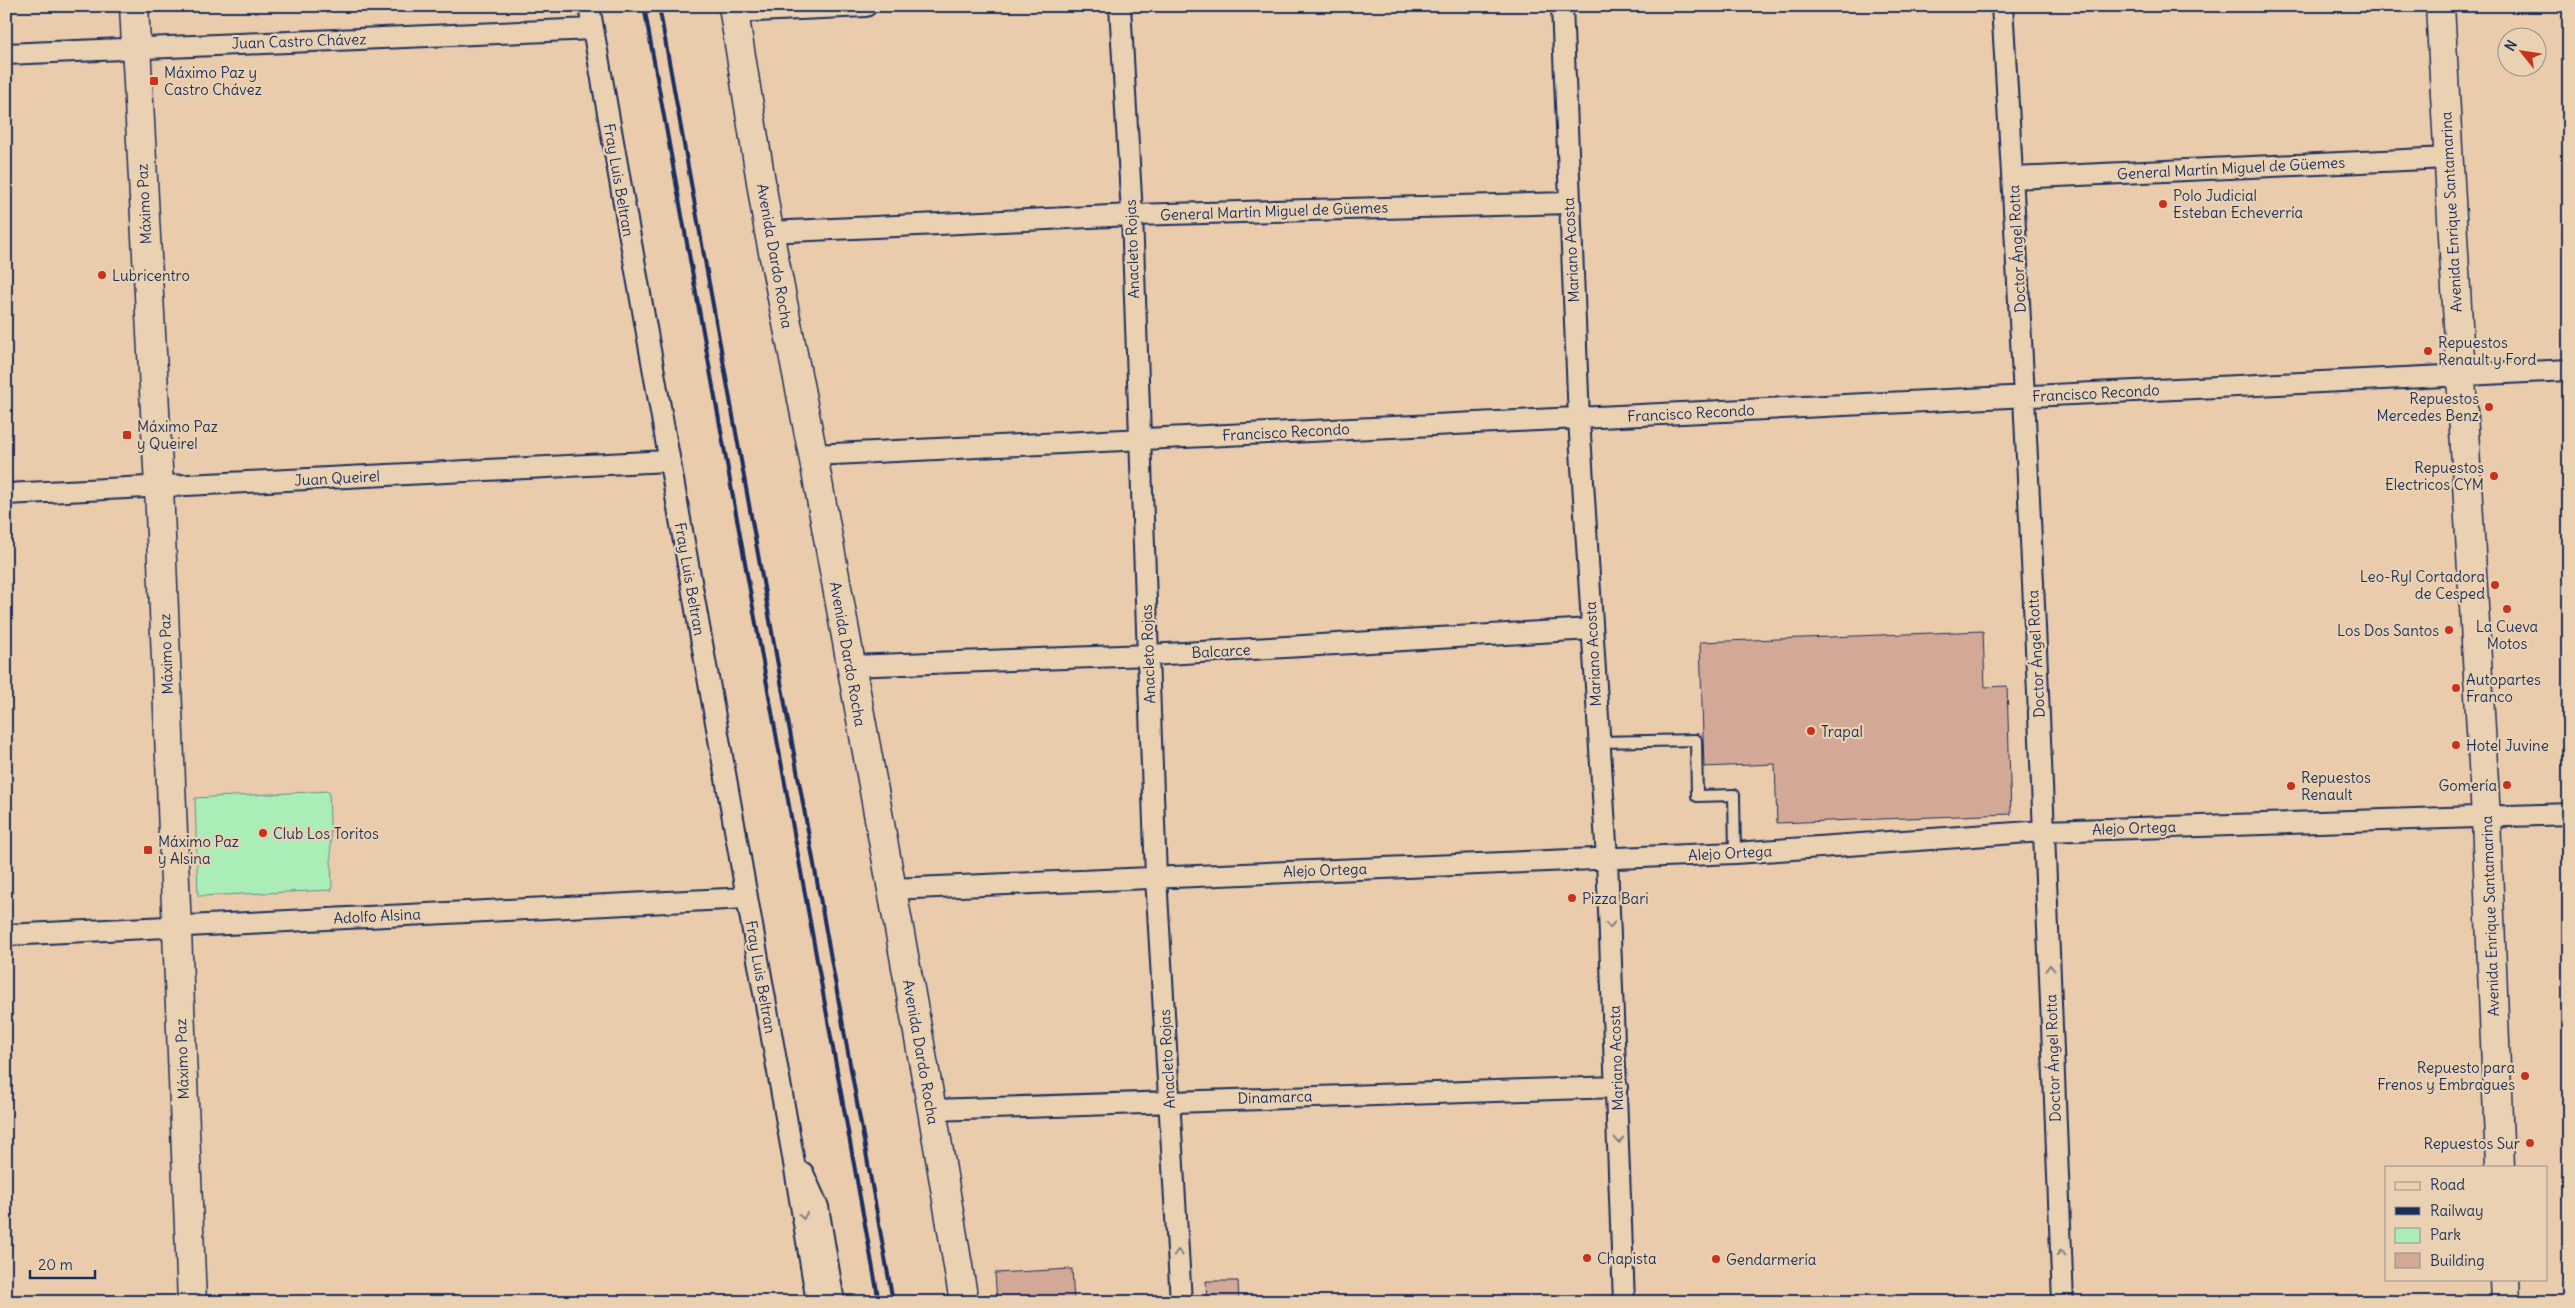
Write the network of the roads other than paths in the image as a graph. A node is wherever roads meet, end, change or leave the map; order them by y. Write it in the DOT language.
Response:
graph roads {
  1 [pos="134,6"];
  2 [pos="589,6"];
  3 [pos="866,6"];
  4 [pos="1120,6"];
  5 [pos="1562,6"];
  6 [pos="2002,6"];
  7 [pos="2440,6"];
  8 [pos="734,9"];
  9 [pos="593,29"];
  10 [pos="136,48"];
  11 [pos="6,54"];
  12 [pos="2448,158"];
  13 [pos="2013,178"];
  14 [pos="1568,203"];
  15 [pos="1132,215"];
  16 [pos="769,232"];
  17 [pos="2569,370"];
  18 [pos="2461,376"];
  19 [pos="2024,396"];
  20 [pos="1579,419"];
  21 [pos="1139,438"];
  22 [pos="813,455"];
  23 [pos="668,461"];
  24 [pos="160,487"];
  25 [pos="6,494"];
  26 [pos="1592,630"];
  27 [pos="1149,655"];
  28 [pos="850,666"];
  29 [pos="1598,742"];
  30 [pos="2569,814"];
  31 [pos="2486,818"];
  32 [pos="2044,831"];
  33 [pos="1735,853"];
  34 [pos="1607,859"];
  35 [pos="1156,877"];
  36 [pos="891,889"];
  37 [pos="747,898"];
  38 [pos="177,926"];
  39 [pos="6,935"];
  40 [pos="1618,1086"];
  41 [pos="1169,1101"];
  42 [pos="932,1110"];
  43 [pos="792,1150"];
  44 [pos="2500,1166"];
  45 [pos="2505,1280"];
  46 [pos="192,1302"];
  47 [pos="817,1302"];
  48 [pos="834,1302"];
  49 [pos="964,1302"];
  50 [pos="1181,1302"];
  51 [pos="1624,1302"];
  52 [pos="2063,1302"];
  53 [pos="2506,1302"];
  1 -- 10 [label="main road, Máximo Paz"];
  2 -- 9 [label="street, Fray Luis Beltran"];
  3 -- 8 [label="street"];
  4 -- 15 [label="street, Anacleto Rojas"];
  5 -- 14 [label="street, Mariano Acosta"];
  6 -- 13 [label="street, Doctor Ángel Rotta"];
  7 -- 12 [label="main road, Avenida Enrique Santamarina"];
  8 -- 16 [label="main road, Avenida Dardo Rocha"];
  9 -- 10 [label="street, Juan Castro Chávez"];
  9 -- 23 [label="street, Fray Luis Beltran"];
  10 -- 11 [label="street, Juan Castro Chávez"];
  10 -- 24 [label="main road, Máximo Paz"];
  12 -- 13 [label="street, General Martín Miguel de Güemes"];
  12 -- 18 [label="main road, Avenida Enrique Santamarina"];
  13 -- 19 [label="street, Doctor Ángel Rotta"];
  14 -- 15 [label="street, General Martín Miguel de Güemes"];
  14 -- 20 [label="street, Mariano Acosta"];
  15 -- 16 [label="street, General Martín Miguel de Güemes"];
  15 -- 21 [label="street, Anacleto Rojas"];
  16 -- 22 [label="main road, Avenida Dardo Rocha"];
  17 -- 18 [label="street, Francisco Recondo"];
  18 -- 19 [label="street, Francisco Recondo"];
  18 -- 31 [label="main road, Avenida Enrique Santamarina"];
  19 -- 20 [label="street, Francisco Recondo"];
  19 -- 32 [label="street, Doctor Ángel Rotta"];
  20 -- 21 [label="street, Francisco Recondo"];
  20 -- 26 [label="street, Mariano Acosta"];
  21 -- 22 [label="street, Francisco Recondo"];
  21 -- 27 [label="street, Anacleto Rojas"];
  22 -- 28 [label="main road, Avenida Dardo Rocha"];
  23 -- 24 [label="street, Juan Queirel"];
  23 -- 37 [label="street, Fray Luis Beltran"];
  24 -- 25 [label="street, Juan Queirel"];
  24 -- 38 [label="main road, Máximo Paz"];
  26 -- 27 [label="street, Balcarce"];
  26 -- 29 [label="street, Mariano Acosta"];
  27 -- 28 [label="street, Balcarce"];
  27 -- 35 [label="street, Anacleto Rojas"];
  28 -- 36 [label="main road, Avenida Dardo Rocha"];
  29 -- 33 [label="lane"];
  29 -- 34 [label="street, Mariano Acosta"];
  30 -- 31 [label="street, Alejo Ortega"];
  31 -- 32 [label="street, Alejo Ortega"];
  31 -- 44 [label="main road, Avenida Enrique Santamarina"];
  32 -- 33 [label="street, Alejo Ortega"];
  52 -- 32 [label="street, Doctor Ángel Rotta, one-way"];
  33 -- 34 [label="street, Alejo Ortega"];
  34 -- 35 [label="street, Alejo Ortega"];
  34 -- 40 [label="street, Mariano Acosta, one-way"];
  35 -- 36 [label="street, Alejo Ortega"];
  35 -- 41 [label="street, Anacleto Rojas"];
  36 -- 42 [label="main road, Avenida Dardo Rocha"];
  37 -- 38 [label="street, Adolfo Alsina"];
  37 -- 43 [label="street, Fray Luis Beltran"];
  38 -- 39 [label="street, Adolfo Alsina"];
  38 -- 46 [label="main road, Máximo Paz"];
  40 -- 41 [label="street, Dinamarca"];
  40 -- 51 [label="street, Mariano Acosta, one-way"];
  41 -- 42 [label="street, Dinamarca"];
  50 -- 41 [label="street, Anacleto Rojas, one-way"];
  42 -- 49 [label="main road, Avenida Dardo Rocha"];
  43 -- 47 [label="street, Fray Luis Beltran, one-way"];
  43 -- 48 [label="street, Fray Luis Beltran"];
  45 -- 53 [label="main road"];
}
